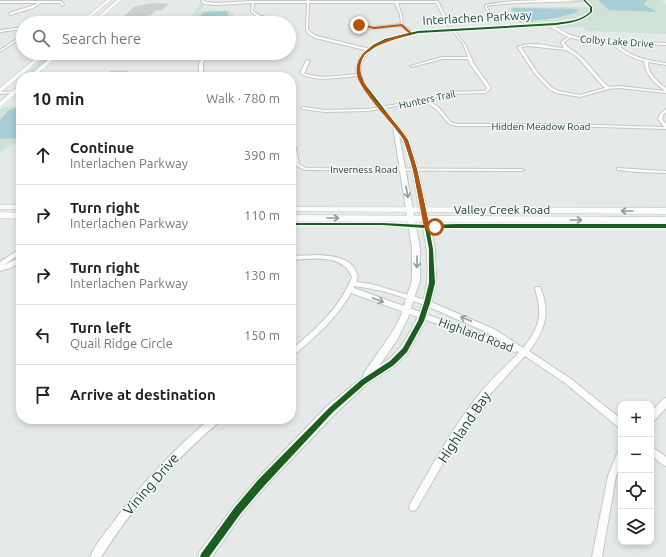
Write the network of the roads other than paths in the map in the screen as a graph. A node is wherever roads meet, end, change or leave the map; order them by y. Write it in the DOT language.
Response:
graph roads {
  1 [pos="109,0"];
  2 [pos="119,0"];
  3 [pos="202,0"];
  4 [pos="584,0"];
  5 [pos="11,1"];
  6 [pos="308,1"];
  7 [pos="0,2"];
  8 [pos="41,2"];
  9 [pos="253,2"];
  10 [pos="396,2"];
  11 [pos="484,2"];
  12 [pos="489,3"];
  13 [pos="63,5"];
  14 [pos="0,6"];
  15 [pos="10,14"];
  16 [pos="90,16"];
  17 [pos="101,16"];
  18 [pos="259,16"];
  19 [pos="356,18"];
  20 [pos="548,24"];
  21 [pos="402,25"];
  22 [pos="500,27"];
  23 [pos="16,29"];
  24 [pos="453,29"];
  25 [pos="0,31"];
  26 [pos="411,33"];
  27 [pos="570,36"];
  28 [pos="16,41"];
  29 [pos="517,41"];
  30 [pos="612,42"];
  31 [pos="666,44"];
  32 [pos="523,45"];
  33 [pos="566,49"];
  34 [pos="368,50"];
  35 [pos="0,51"];
  36 [pos="470,58"];
  37 [pos="37,60"];
  38 [pos="51,60"];
  39 [pos="203,60"];
  40 [pos="308,61"];
  41 [pos="646,62"];
  42 [pos="666,64"];
  43 [pos="412,66"];
  44 [pos="23,72"];
  45 [pos="37,72"];
  46 [pos="201,72"];
  47 [pos="358,75"];
  48 [pos="16,78"];
  49 [pos="608,88"];
  50 [pos="666,91"];
  51 [pos="0,92"];
  52 [pos="14,92"];
  53 [pos="425,100"];
  54 [pos="0,105"];
  55 [pos="303,108"];
  56 [pos="382,108"];
  57 [pos="666,110"];
  58 [pos="395,126"];
  59 [pos="666,128"];
  60 [pos="296,165"];
  61 [pos="403,169"];
  62 [pos="415,169"];
  63 [pos="619,169"];
  64 [pos="522,170"];
  65 [pos="666,172"];
  66 [pos="0,207"];
  67 [pos="16,207"];
  68 [pos="296,209"];
  69 [pos="410,210"];
  70 [pos="423,210"];
  71 [pos="666,210"];
  72 [pos="0,215"];
  73 [pos="16,216"];
  74 [pos="296,218"];
  75 [pos="411,219"];
  76 [pos="425,219"];
  77 [pos="666,220"];
  78 [pos="16,254"];
  79 [pos="296,258"];
  80 [pos="16,262"];
  81 [pos="0,265"];
  82 [pos="0,268"];
  83 [pos="352,287"];
  84 [pos="538,289"];
  85 [pos="410,298"];
  86 [pos="427,303"];
  87 [pos="406,310"];
  88 [pos="422,316"];
  89 [pos="296,348"];
  90 [pos="524,353"];
  91 [pos="363,382"];
  92 [pos="666,402"];
  93 [pos="654,415"];
  94 [pos="618,422"];
  95 [pos="211,424"];
  96 [pos="654,452"];
  97 [pos="618,461"];
  98 [pos="666,462"];
  99 [pos="413,507"];
  100 [pos="95,557"];
  101 [pos="204,557"];
  102 [pos="597,557"];
  1 -- 16 [label="main road"];
  2 -- 17 [label="main road"];
  3 -- 9 [label="street"];
  4 -- 12 [label="street"];
  4 -- 20 [label="street, Interlachen Parkway"];
  5 -- 7 [label="street"];
  5 -- 8 [label="street"];
  5 -- 14 [label="street"];
  6 -- 9 [label="street"];
  6 -- 10 [label="street"];
  6 -- 34 [label="street"];
  8 -- 13 [label="street"];
  8 -- 15 [label="street"];
  9 -- 18 [label="street"];
  10 -- 21 [label="street"];
  10 -- 24 [label="street, Hunters Trail"];
  11 -- 12 [label="street"];
  12 -- 22 [label="street"];
  19 -- 21 [label="street"];
  20 -- 22 [label="street, Interlachen Parkway"];
  20 -- 27 [label="street, Colby Lake Drive"];
  21 -- 26 [label="street"];
  22 -- 24 [label="street, Interlachen Parkway"];
  23 -- 25 [label="street"];
  24 -- 26 [label="street, Interlachen Parkway"];
  24 -- 36 [label="street, Hunters Trail"];
  26 -- 34 [label="street, Interlachen Parkway"];
  27 -- 30 [label="street, Colby Lake Drive"];
  27 -- 33 [label="street"];
  28 -- 35 [label="street"];
  29 -- 32 [label="street"];
  30 -- 31 [label="street, Colby Lake Drive"];
  30 -- 41 [label="street"];
  32 -- 33 [label="street"];
  32 -- 49 [label="street"];
  33 -- 49 [label="street"];
  34 -- 47 [label="street"];
  36 -- 43 [label="street"];
  36 -- 53 [label="street, Hunters Trail"];
  37 -- 44 [label="main road"];
  38 -- 45 [label="main road"];
  39 -- 46 [label="street"];
  40 -- 47 [label="street"];
  41 -- 42 [label="street"];
  41 -- 50 [label="street"];
  47 -- 56 [label="street"];
  48 -- 51 [label="main road"];
  49 -- 50 [label="street"];
  51 -- 52 [label="street"];
  52 -- 54 [label="main road"];
  53 -- 56 [label="street, Hunters Trail"];
  53 -- 59 [label="street, Hidden Meadow Road"];
  55 -- 56 [label="street, Hunters Trail"];
  56 -- 58 [label="street"];
  57 -- 59 [label="street"];
  58 -- 61 [label="street"];
  58 -- 62 [label="street"];
  60 -- 61 [label="street, Inverness Road"];
  61 -- 62 [label="street, Inverness Road"];
  61 -- 69 [label="street, one-way"];
  62 -- 64 [label="street, Inverness Road"];
  62 -- 70 [label="street"];
  63 -- 65 [label="street"];
  66 -- 67 [label="main road"];
  68 -- 69 [label="main road, Valley Creek Road"];
  69 -- 70 [label="main road, Valley Creek Road"];
  69 -- 75 [label="street"];
  71 -- 70 [label="main road, Valley Creek Road, one-way"];
  70 -- 76 [label="street"];
  72 -- 73 [label="main road"];
  74 -- 75 [label="main road, Valley Creek Road, one-way"];
  75 -- 76 [label="main road, Valley Creek Road"];
  75 -- 85 [label="street, one-way"];
  76 -- 77 [label="main road, Valley Creek Road, one-way"];
  76 -- 86 [label="street"];
  78 -- 81 [label="street"];
  79 -- 83 [label="street"];
  80 -- 82 [label="street"];
  83 -- 85 [label="street"];
  83 -- 87 [label="street, one-way"];
  83 -- 89 [label="street"];
  84 -- 90 [label="street, Highland Bay"];
  85 -- 86 [label="street, Highland Road"];
  85 -- 87 [label="street"];
  86 -- 88 [label="street"];
  90 -- 86 [label="street, Highland Road, one-way"];
  87 -- 88 [label="street, Highland Road"];
  87 -- 91 [label="street"];
  88 -- 90 [label="street, Highland Road"];
  88 -- 91 [label="street"];
  90 -- 94 [label="street, Highland Road"];
  90 -- 99 [label="street, Highland Bay"];
  91 -- 101 [label="street"];
  92 -- 93 [label="street"];
  95 -- 100 [label="street, Vining Drive"];
  96 -- 98 [label="street"];
  97 -- 102 [label="street"];
}
